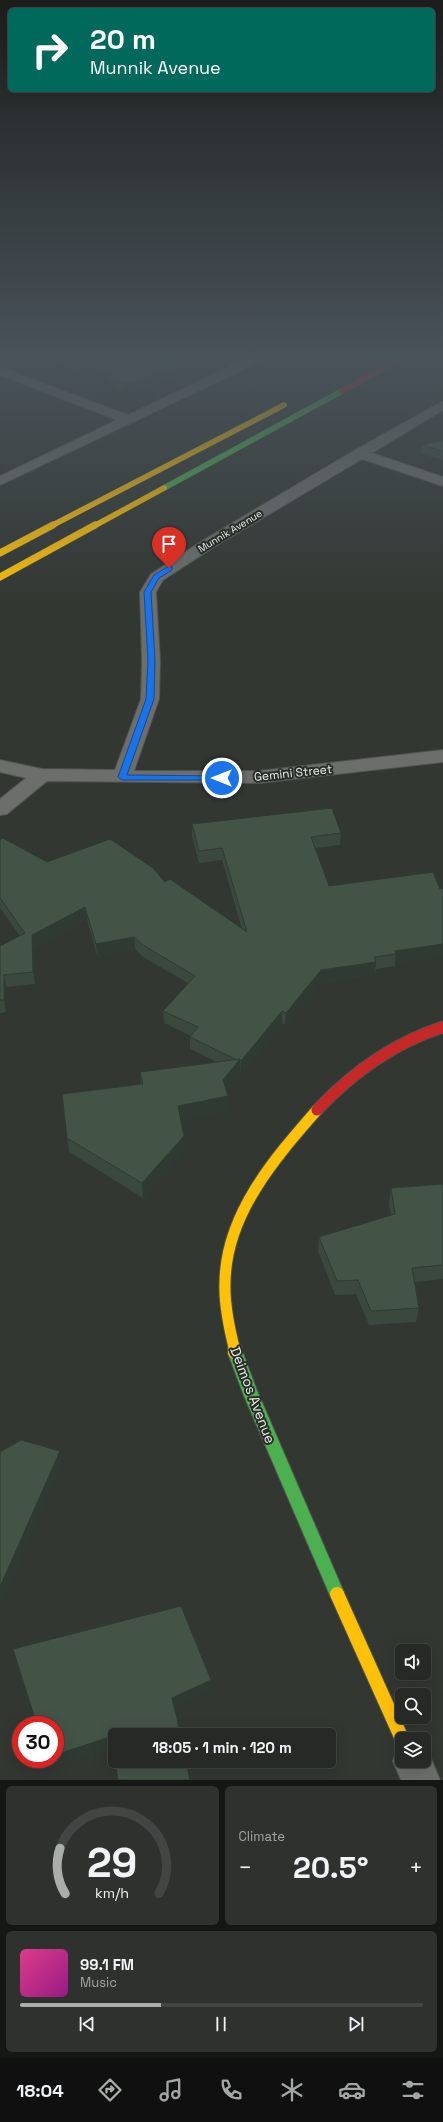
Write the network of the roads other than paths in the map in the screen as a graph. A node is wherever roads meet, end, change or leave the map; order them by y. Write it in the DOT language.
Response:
graph roads {
  1 [pos="89,439"];
  2 [pos="219,439"];
  3 [pos="253,439"];
  4 [pos="385,439"];
  5 [pos="360,454"];
  6 [pos="0,481"];
  7 [pos="443,482"];
  8 [pos="0,553"];
  9 [pos="0,577"];
  10 [pos="443,756"];
  11 [pos="0,766"];
  12 [pos="42,775"];
  13 [pos="122,777"];
  14 [pos="0,809"];
  15 [pos="443,1027"];
  16 [pos="399,1732"];
  17 [pos="415,1768"];
  18 [pos="421,1780"];
  1 -- 6 [label="street"];
  2 -- 8 [label="main road"];
  3 -- 9 [label="main road"];
  4 -- 5 [label="street, Munnik Avenue"];
  5 -- 7 [label="street"];
  5 -- 13 [label="street, Munnik Avenue"];
  10 -- 13 [label="street, Gemini Street"];
  11 -- 12 [label="street, Gemini Street"];
  12 -- 13 [label="street, Gemini Street"];
  12 -- 14 [label="street"];
  15 -- 16 [label="main road, Deimos Avenue"];
  17 -- 18 [label="street"];
}
